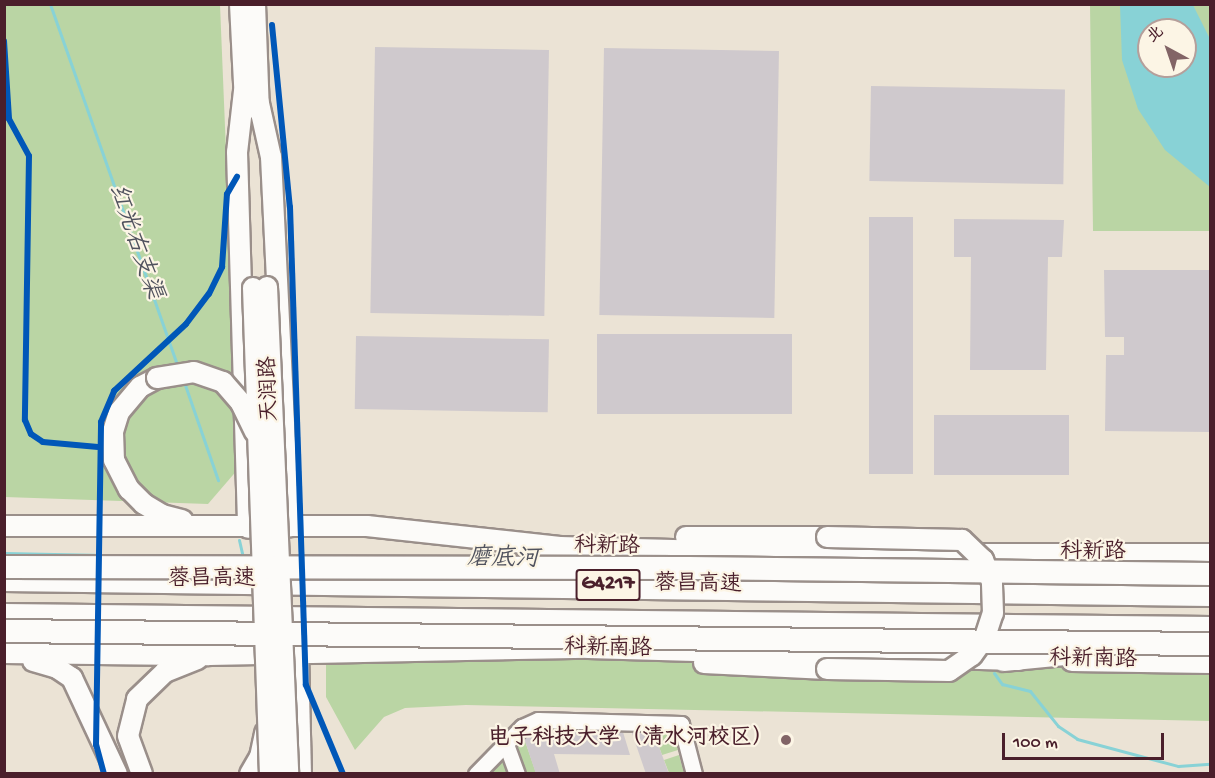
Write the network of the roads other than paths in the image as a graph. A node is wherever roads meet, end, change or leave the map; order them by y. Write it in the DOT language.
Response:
graph roads {
  1 [pos="240,4"];
  2 [pos="255,4"];
  3 [pos="251,95"];
  4 [pos="260,288"];
  5 [pos="260,447"];
  6 [pos="4,526"];
  7 [pos="211,527"];
  8 [pos="289,527"];
  9 [pos="248,528"];
  10 [pos="605,548"];
  11 [pos="1210,554"];
  12 [pos="1210,574"];
  13 [pos="6,576"];
  14 [pos="1210,595"];
  15 [pos="4,615"];
  16 [pos="361,618"];
  17 [pos="1210,628"];
  18 [pos="4,631"];
  19 [pos="1210,639"];
  20 [pos="1210,644"];
  21 [pos="588,648"];
  22 [pos="298,652"];
  23 [pos="4,654"];
  24 [pos="209,655"];
  25 [pos="1004,660"];
  26 [pos="1210,663"];
  27 [pos="267,718"];
  28 [pos="506,744"];
  29 [pos="117,774"];
  30 [pos="142,774"];
  31 [pos="250,774"];
  32 [pos="270,774"];
  33 [pos="288,774"];
  34 [pos="301,774"];
  35 [pos="476,774"];
  36 [pos="516,774"];
  37 [pos="694,774"];
  1 -- 3 [label="main road, 天润路"];
  2 -- 3 [label="main road, 天润路"];
  3 -- 4 [label="main road, 天润路"];
  3 -- 8 [label="main road"];
  3 -- 9 [label="main road"];
  4 -- 5 [label="main road, 天润路, bridge"];
  4 -- 33 [label="main road, 天润路, bridge"];
  5 -- 7 [label="main road, bridge"];
  5 -- 27 [label="main road, 天润路, bridge"];
  6 -- 7 [label="main road, 科新路"];
  7 -- 9 [label="main road, 科新路"];
  8 -- 9 [label="main road, 科新路"];
  8 -- 10 [label="main road, 科新路"];
  10 -- 11 [label="main road, 科新路"];
  10 -- 21 [label="main road, bridge"];
  12 -- 13 [label="highway, bridge"];
  13 -- 14 [label="highway, 蓉昌高速 / G4217"];
  15 -- 16 [label="highway, 蓉昌高速 / G4217"];
  16 -- 17 [label="highway, 蓉昌高速 / G4217"];
  16 -- 21 [label="highway"];
  18 -- 20 [label="highway, bridge"];
  19 -- 25 [label="highway"];
  21 -- 22 [label="main road, 科新南路"];
  21 -- 25 [label="main road, 科新南路"];
  22 -- 24 [label="main road, 科新南路"];
  22 -- 34 [label="main road"];
  23 -- 24 [label="main road, 科新南路"];
  23 -- 29 [label="main road"];
  24 -- 30 [label="main road"];
  25 -- 26 [label="main road, 科新南路"];
  27 -- 31 [label="main road, bridge"];
  27 -- 32 [label="main road, 天润路, bridge"];
  28 -- 35 [label="street"];
  28 -- 36 [label="street"];
  28 -- 37 [label="street"];
}
